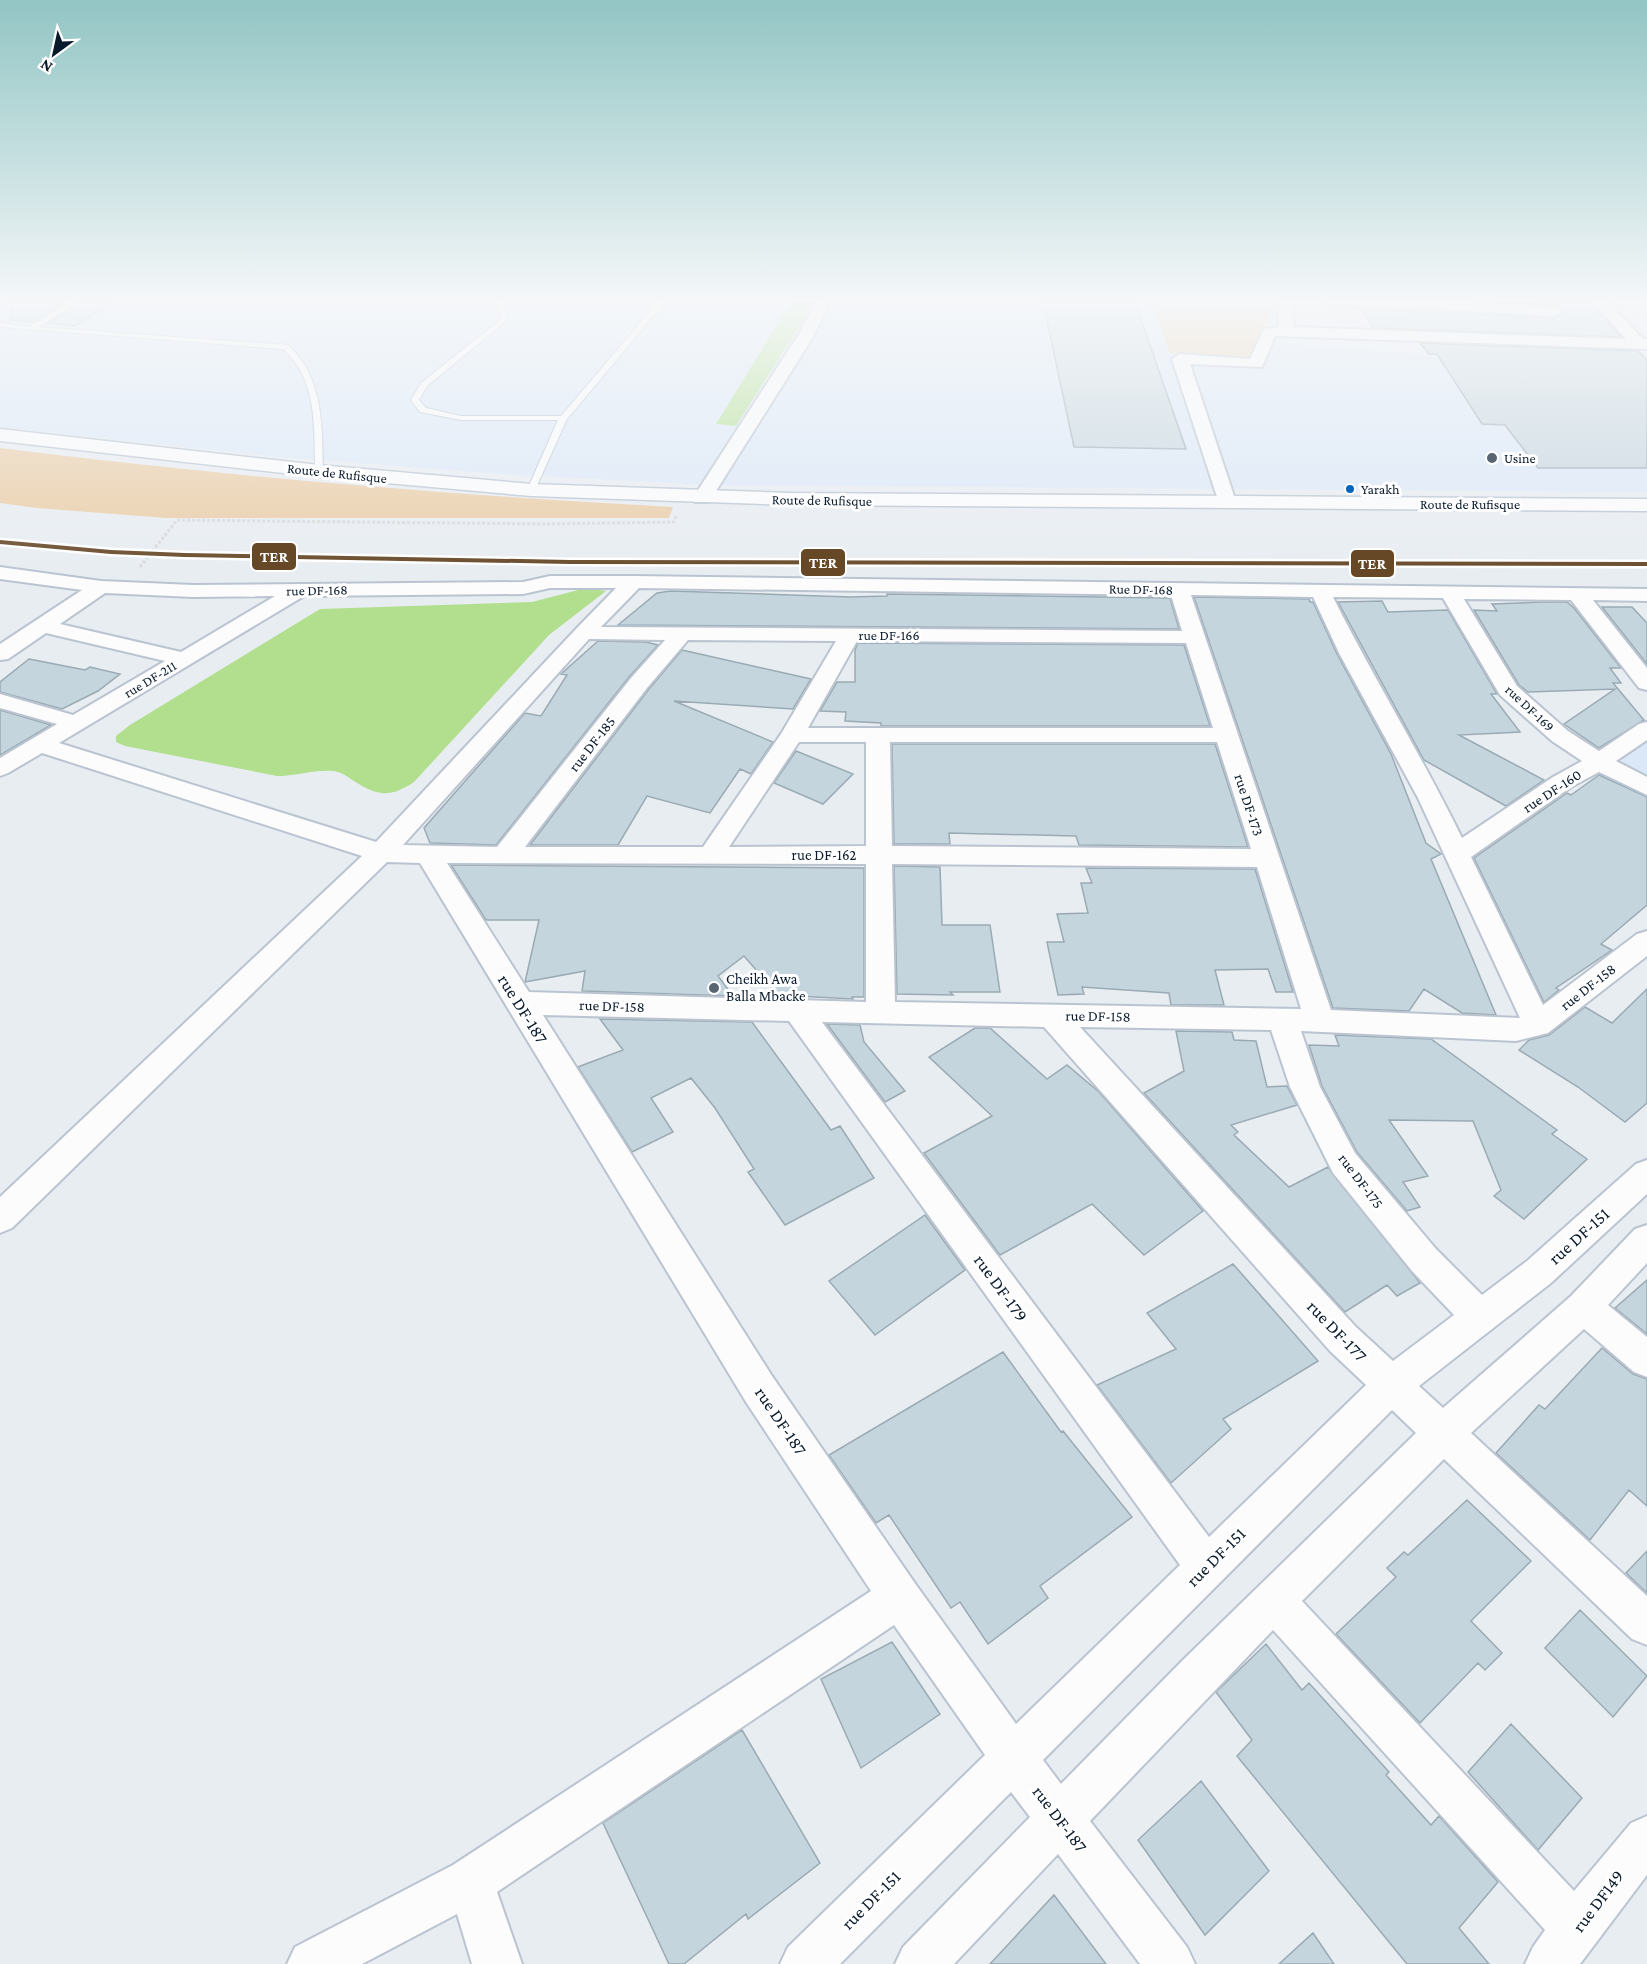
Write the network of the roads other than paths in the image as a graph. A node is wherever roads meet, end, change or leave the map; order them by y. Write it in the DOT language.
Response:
graph roads {
  1 [pos="314,394"];
  2 [pos="419,394"];
  3 [pos="584,394"];
  4 [pos="765,394"];
  5 [pos="1191,394"];
  6 [pos="563,418"];
  7 [pos="0,435"];
  8 [pos="319,471"];
  9 [pos="531,490"];
  10 [pos="692,497"];
  11 [pos="1227,502"];
  12 [pos="1647,505"];
  13 [pos="0,573"];
  14 [pos="634,582"];
  15 [pos="102,587"];
  16 [pos="1179,589"];
  17 [pos="301,590"];
  18 [pos="1320,591"];
  19 [pos="1450,593"];
  20 [pos="1577,594"];
  21 [pos="1647,595"];
  22 [pos="43,626"];
  23 [pos="583,633"];
  24 [pos="682,634"];
  25 [pos="850,635"];
  26 [pos="1194,637"];
  27 [pos="0,654"];
  28 [pos="184,659"];
  29 [pos="1647,683"];
  30 [pos="0,702"];
  31 [pos="76,723"];
  32 [pos="1647,729"];
  33 [pos="792,735"];
  34 [pos="878,735"];
  35 [pos="1226,735"];
  36 [pos="40,745"];
  37 [pos="1599,762"];
  38 [pos="0,768"];
  39 [pos="1647,787"];
  40 [pos="381,853"];
  41 [pos="428,854"];
  42 [pos="1457,854"];
  43 [pos="879,855"];
  44 [pos="504,856"];
  45 [pos="710,856"];
  46 [pos="1266,858"];
  47 [pos="1647,941"];
  48 [pos="519,1003"];
  49 [pos="796,1011"];
  50 [pos="881,1013"];
  51 [pos="1052,1015"];
  52 [pos="1282,1020"];
  53 [pos="1320,1021"];
  54 [pos="1539,1025"];
  55 [pos="1643,1186"];
  56 [pos="0,1218"];
  57 [pos="1647,1240"];
  58 [pos="1583,1307"];
  59 [pos="1481,1318"];
  60 [pos="1647,1360"];
  61 [pos="1391,1385"];
  62 [pos="1443,1433"];
  63 [pos="1206,1566"];
  64 [pos="899,1597"];
  65 [pos="1274,1601"];
  66 [pos="1647,1624"];
  67 [pos="1014,1759"];
  68 [pos="1060,1820"];
  69 [pos="1647,1839"];
  70 [pos="470,1882"];
  71 [pos="1564,1947"];
  72 [pos="312,1964"];
  73 [pos="497,1964"];
  74 [pos="805,1964"];
  75 [pos="920,1964"];
  76 [pos="1170,1964"];
  1 -- 8 [label="lane"];
  2 -- 6 [label="lane"];
  3 -- 6 [label="lane"];
  4 -- 10 [label="street"];
  5 -- 11 [label="street"];
  6 -- 9 [label="lane"];
  7 -- 8 [label="main road, Route de Rufisque"];
  8 -- 9 [label="main road, Route de Rufisque"];
  9 -- 10 [label="main road, Route de Rufisque"];
  10 -- 11 [label="main road, Route de Rufisque"];
  11 -- 12 [label="main road, Route de Rufisque"];
  13 -- 15 [label="street, rue DF-168"];
  14 -- 16 [label="street, Rue DF-168"];
  14 -- 17 [label="street, rue DF-168"];
  14 -- 23 [label="street"];
  15 -- 17 [label="street, rue DF-168"];
  15 -- 22 [label="street"];
  16 -- 18 [label="street, Rue DF-168"];
  16 -- 26 [label="street, rue DF-173"];
  17 -- 28 [label="street, rue DF-211"];
  18 -- 19 [label="street, Rue DF-168"];
  18 -- 42 [label="street"];
  19 -- 20 [label="street, Rue DF-168"];
  19 -- 37 [label="street, rue DF-169"];
  20 -- 21 [label="street, Rue DF-168"];
  20 -- 29 [label="street"];
  22 -- 27 [label="street"];
  22 -- 28 [label="street"];
  23 -- 24 [label="street, rue DF-166"];
  23 -- 40 [label="street"];
  24 -- 25 [label="street, rue DF-166"];
  24 -- 44 [label="street, rue DF-185"];
  25 -- 26 [label="street, rue DF-166"];
  25 -- 33 [label="street"];
  26 -- 35 [label="street, rue DF-173"];
  28 -- 31 [label="street, rue DF-211"];
  30 -- 31 [label="street"];
  31 -- 36 [label="street, rue DF-211"];
  32 -- 37 [label="street, rue DF-160"];
  33 -- 34 [label="street"];
  33 -- 45 [label="street"];
  34 -- 35 [label="street"];
  34 -- 43 [label="street"];
  35 -- 46 [label="street, rue DF-173"];
  36 -- 38 [label="street, rue DF-211"];
  36 -- 40 [label="street, rue DF-162"];
  37 -- 39 [label="street, rue DF-169"];
  37 -- 42 [label="street, rue DF-160"];
  40 -- 41 [label="street, rue DF-162"];
  40 -- 56 [label="street"];
  41 -- 44 [label="street, rue DF-162"];
  41 -- 48 [label="street, rue DF-187"];
  42 -- 54 [label="street"];
  43 -- 45 [label="street, rue DF-162"];
  43 -- 46 [label="street, rue DF-162"];
  43 -- 50 [label="street"];
  44 -- 45 [label="street, rue DF-162"];
  46 -- 53 [label="street, rue DF-173"];
  47 -- 54 [label="street, rue DF-158"];
  48 -- 49 [label="street, rue DF-158"];
  48 -- 64 [label="street, rue DF-187"];
  49 -- 50 [label="street, rue DF-158"];
  49 -- 63 [label="street, rue DF-179"];
  50 -- 51 [label="street, rue DF-158"];
  51 -- 52 [label="street, rue DF-158"];
  51 -- 61 [label="street, rue DF-177"];
  52 -- 53 [label="street, rue DF-158"];
  52 -- 59 [label="street, rue DF-175"];
  53 -- 54 [label="street, rue DF-158"];
  55 -- 59 [label="street, rue DF-151"];
  57 -- 58 [label="street"];
  58 -- 60 [label="street"];
  58 -- 62 [label="street"];
  59 -- 61 [label="street, rue DF-151"];
  61 -- 62 [label="street, rue DF-177"];
  61 -- 63 [label="street, rue DF-151"];
  62 -- 65 [label="street"];
  62 -- 66 [label="street, rue DF-177"];
  63 -- 67 [label="street, rue DF-151"];
  64 -- 67 [label="street, rue DF-187"];
  64 -- 70 [label="street"];
  65 -- 68 [label="street"];
  65 -- 71 [label="street"];
  67 -- 68 [label="street, rue DF-187"];
  67 -- 74 [label="street, rue DF-151"];
  68 -- 75 [label="street"];
  68 -- 76 [label="street, rue DF-187"];
  69 -- 71 [label="street, rue DF149"];
  70 -- 72 [label="street"];
  70 -- 73 [label="street"];
}
